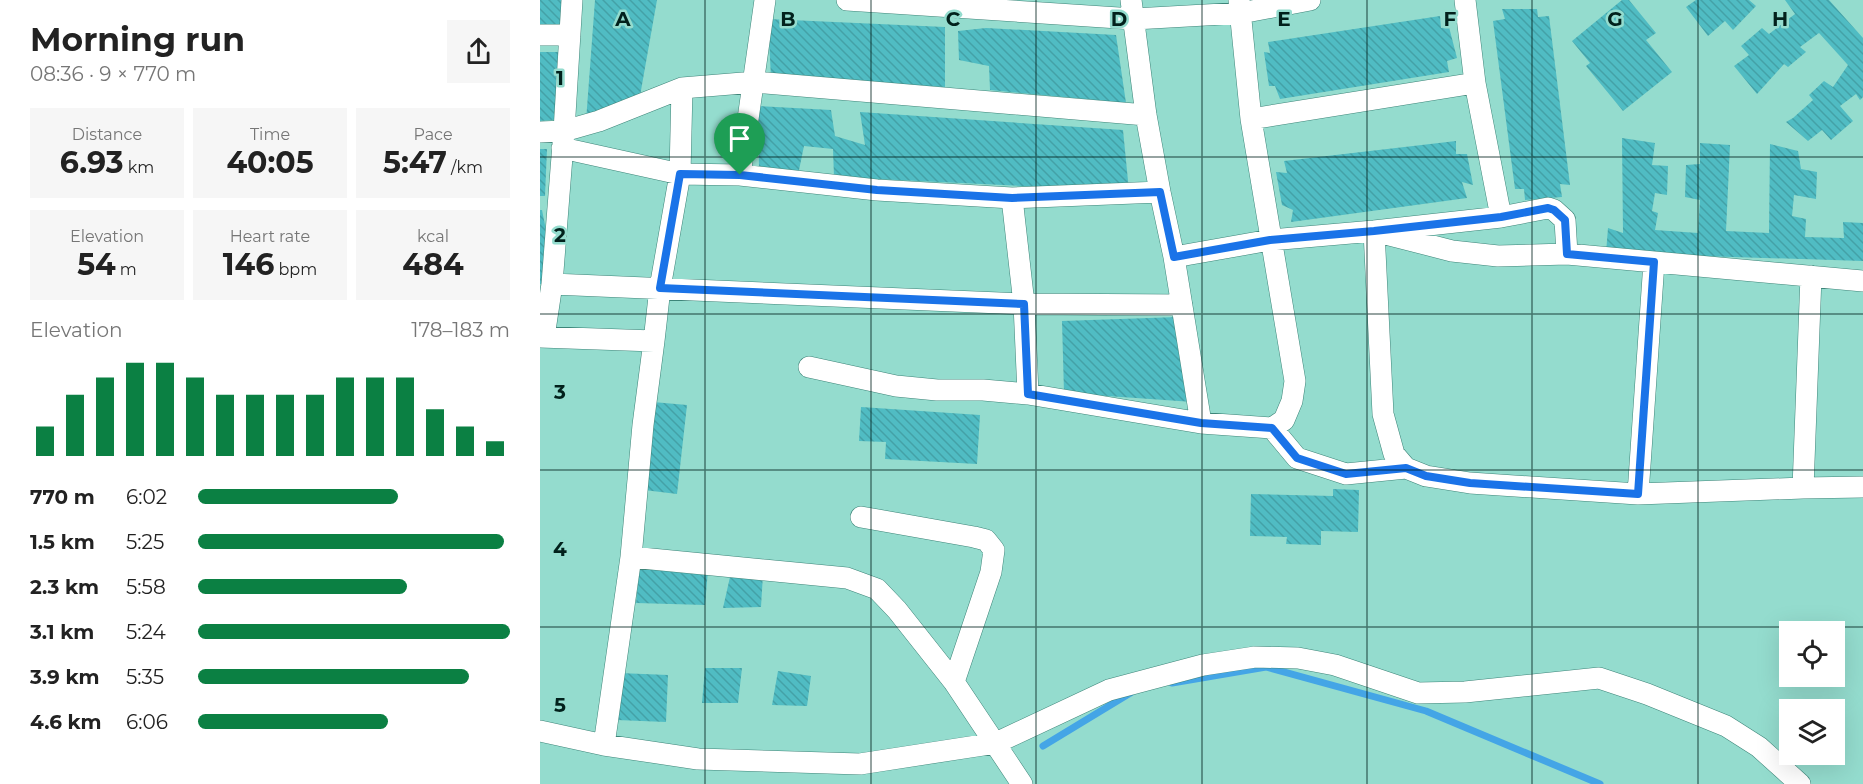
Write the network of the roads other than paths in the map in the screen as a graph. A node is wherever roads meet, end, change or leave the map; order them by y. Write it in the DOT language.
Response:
graph roads {
  1 [pos="572,0"];
  2 [pos="765,0"];
  3 [pos="847,0"];
  4 [pos="1310,0"];
  5 [pos="1466,0"];
  6 [pos="1240,7"];
  7 [pos="1133,10"];
  8 [pos="540,35"];
  9 [pos="570,35"];
  10 [pos="755,82"];
  11 [pos="1475,83"];
  12 [pos="682,88"];
  13 [pos="1146,115"];
  14 [pos="1251,119"];
  15 [pos="540,132"];
  16 [pos="563,140"];
  17 [pos="680,174"];
  18 [pos="740,175"];
  19 [pos="1160,192"];
  20 [pos="1012,198"];
  21 [pos="1501,217"];
  22 [pos="1374,231"];
  23 [pos="1270,240"];
  24 [pos="1567,254"];
  25 [pos="1174,257"];
  26 [pos="1654,262"];
  27 [pos="1810,276"];
  28 [pos="1863,281"];
  29 [pos="552,284"];
  30 [pos="660,288"];
  31 [pos="1024,304"];
  32 [pos="1182,305"];
  33 [pos="542,337"];
  34 [pos="654,341"];
  35 [pos="809,367"];
  36 [pos="1028,394"];
  37 [pos="1201,423"];
  38 [pos="1272,428"];
  39 [pos="1406,468"];
  40 [pos="1863,487"];
  41 [pos="1803,488"];
  42 [pos="1638,494"];
  43 [pos="861,517"];
  44 [pos="631,557"];
  45 [pos="954,682"];
  46 [pos="540,731"];
  47 [pos="996,743"];
  48 [pos="604,745"];
  49 [pos="1022,784"];
  50 [pos="1800,784"];
  1 -- 9 [label="street"];
  2 -- 10 [label="street"];
  3 -- 7 [label="street"];
  4 -- 6 [label="street"];
  5 -- 11 [label="street"];
  6 -- 7 [label="street"];
  6 -- 14 [label="street"];
  7 -- 13 [label="street"];
  8 -- 9 [label="street"];
  9 -- 16 [label="street"];
  10 -- 12 [label="street"];
  10 -- 13 [label="street"];
  10 -- 18 [label="street"];
  11 -- 14 [label="street"];
  11 -- 21 [label="street"];
  12 -- 16 [label="street"];
  12 -- 17 [label="street"];
  13 -- 19 [label="street"];
  14 -- 23 [label="street"];
  15 -- 16 [label="street"];
  16 -- 17 [label="street"];
  16 -- 29 [label="street"];
  17 -- 18 [label="street"];
  17 -- 30 [label="street"];
  18 -- 20 [label="street"];
  19 -- 20 [label="street"];
  19 -- 25 [label="street"];
  20 -- 31 [label="street"];
  21 -- 22 [label="street"];
  21 -- 24 [label="street"];
  22 -- 23 [label="street"];
  22 -- 24 [label="street"];
  22 -- 39 [label="street"];
  23 -- 25 [label="street"];
  23 -- 38 [label="street"];
  24 -- 26 [label="street"];
  25 -- 32 [label="street"];
  26 -- 27 [label="street"];
  26 -- 42 [label="street"];
  27 -- 28 [label="street"];
  27 -- 41 [label="street"];
  29 -- 30 [label="street"];
  29 -- 33 [label="street"];
  30 -- 31 [label="street"];
  30 -- 34 [label="street"];
  31 -- 32 [label="street"];
  31 -- 36 [label="street"];
  32 -- 37 [label="street"];
  33 -- 34 [label="street"];
  34 -- 44 [label="street"];
  35 -- 36 [label="street"];
  36 -- 37 [label="street"];
  37 -- 38 [label="street"];
  38 -- 39 [label="street"];
  39 -- 42 [label="street"];
  40 -- 41 [label="street"];
  41 -- 42 [label="street"];
  43 -- 45 [label="street"];
  44 -- 45 [label="street"];
  44 -- 48 [label="street"];
  45 -- 47 [label="street"];
  46 -- 48 [label="street"];
  47 -- 48 [label="street"];
  47 -- 49 [label="street"];
  47 -- 50 [label="street"];
}
